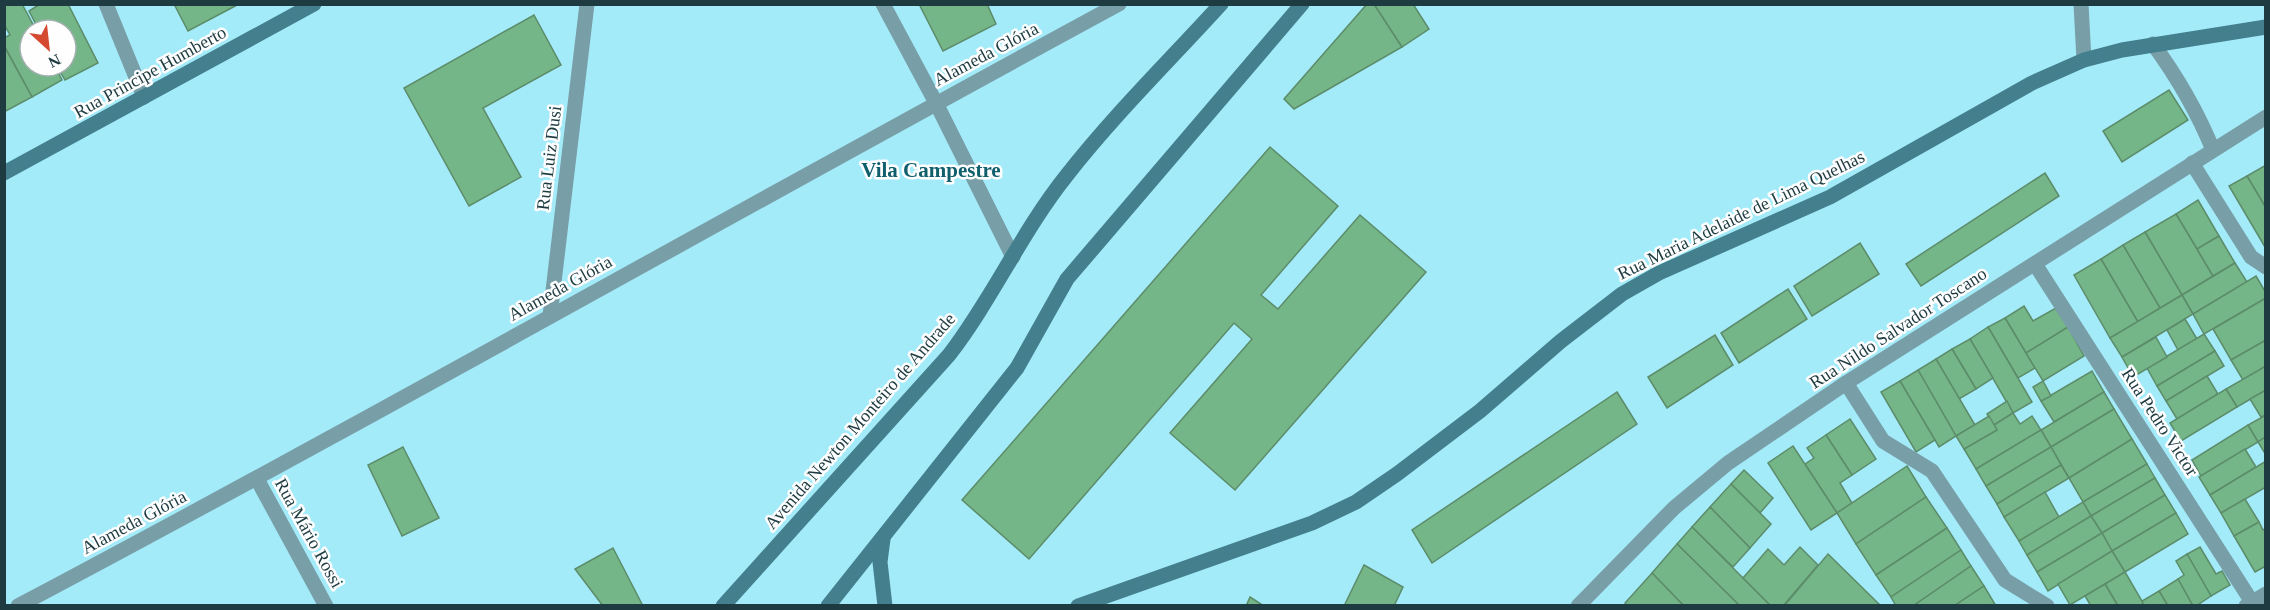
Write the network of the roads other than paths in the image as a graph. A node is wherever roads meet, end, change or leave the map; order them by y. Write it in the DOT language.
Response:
graph roads {
  1 [pos="106,4"];
  2 [pos="314,4"];
  3 [pos="587,4"];
  4 [pos="883,4"];
  5 [pos="1119,4"];
  6 [pos="1221,4"];
  7 [pos="1302,4"];
  8 [pos="2080,4"];
  9 [pos="2265,27"];
  10 [pos="2153,44"];
  11 [pos="2084,60"];
  12 [pos="144,97"];
  13 [pos="936,103"];
  14 [pos="2265,117"];
  15 [pos="2213,150"];
  16 [pos="2192,164"];
  17 [pos="4,173"];
  18 [pos="1013,257"];
  19 [pos="2035,264"];
  20 [pos="2265,267"];
  21 [pos="550,316"];
  22 [pos="1846,383"];
  23 [pos="257,479"];
  24 [pos="883,539"];
  25 [pos="2265,594"];
  26 [pos="2249,604"];
  27 [pos="18,606"];
  28 [pos="326,606"];
  29 [pos="723,606"];
  30 [pos="828,606"];
  31 [pos="885,606"];
  32 [pos="1078,606"];
  33 [pos="1578,606"];
  34 [pos="2047,606"];
  1 -- 12 [label="street"];
  2 -- 12 [label="street, Rua Principe Humberto"];
  3 -- 21 [label="street, Rua Luiz Dusi"];
  4 -- 13 [label="street"];
  5 -- 13 [label="street, Alameda Glória"];
  6 -- 18 [label="street, Avenida Newton Monteiro de Andrade"];
  7 -- 24 [label="street"];
  8 -- 11 [label="street"];
  9 -- 10 [label="street, Rua Maria Adelaide de Lima Quelhas"];
  10 -- 11 [label="street, Rua Maria Adelaide de Lima Quelhas"];
  10 -- 15 [label="street"];
  11 -- 32 [label="street, Rua Maria Adelaide de Lima Quelhas"];
  12 -- 17 [label="street, Rua Principe Humberto"];
  13 -- 18 [label="street"];
  13 -- 21 [label="street, Alameda Glória"];
  14 -- 15 [label="street, Rua Nildo Salvador Toscano"];
  15 -- 16 [label="street, Rua Nildo Salvador Toscano"];
  16 -- 19 [label="street, Rua Nildo Salvador Toscano"];
  16 -- 20 [label="street"];
  18 -- 29 [label="street, Avenida Newton Monteiro de Andrade"];
  19 -- 22 [label="street, Rua Nildo Salvador Toscano"];
  19 -- 26 [label="street, Rua Pedro Victor"];
  21 -- 23 [label="street, Alameda Glória"];
  22 -- 33 [label="street, Rua Nildo Salvador Toscano"];
  22 -- 34 [label="street"];
  23 -- 27 [label="street, Alameda Glória"];
  23 -- 28 [label="street, Rua Mário Rossi"];
  24 -- 30 [label="street"];
  24 -- 31 [label="street"];
  25 -- 26 [label="street"];
}
